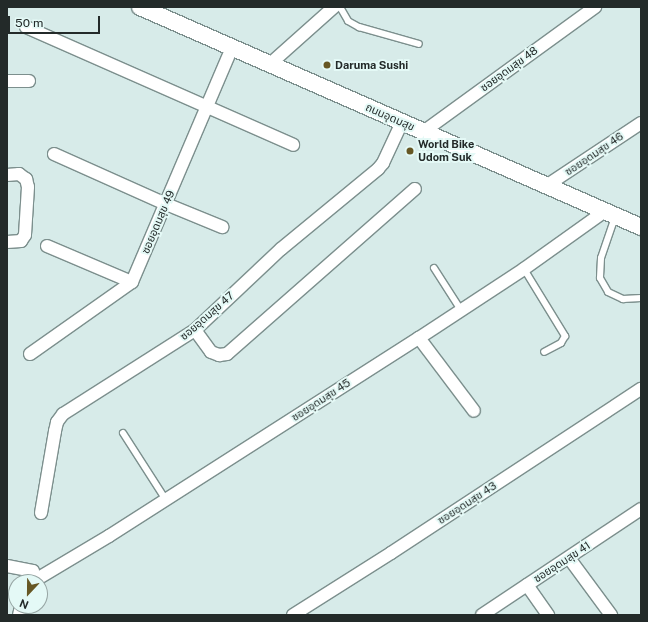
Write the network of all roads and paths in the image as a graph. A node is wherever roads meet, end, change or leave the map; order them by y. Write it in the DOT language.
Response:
graph roads {
  1 [pos="140,7"];
  2 [pos="334,7"];
  3 [pos="340,7"];
  4 [pos="595,7"];
  5 [pos="26,27"];
  6 [pos="419,44"];
  7 [pos="232,48"];
  8 [pos="270,64"];
  9 [pos="7,81"];
  10 [pos="29,81"];
  11 [pos="208,108"];
  12 [pos="402,122"];
  13 [pos="641,123"];
  14 [pos="423,132"];
  15 [pos="293,145"];
  16 [pos="54,154"];
  17 [pos="7,175"];
  18 [pos="546,186"];
  19 [pos="415,189"];
  20 [pos="166,204"];
  21 [pos="610,213"];
  22 [pos="222,227"];
  23 [pos="641,227"];
  24 [pos="7,242"];
  25 [pos="47,246"];
  26 [pos="434,268"];
  27 [pos="524,269"];
  28 [pos="132,282"];
  29 [pos="641,298"];
  30 [pos="461,310"];
  31 [pos="194,330"];
  32 [pos="419,338"];
  33 [pos="544,352"];
  34 [pos="30,354"];
  35 [pos="641,389"];
  36 [pos="474,411"];
  37 [pos="123,433"];
  38 [pos="166,500"];
  39 [pos="641,509"];
  40 [pos="41,513"];
  41 [pos="569,558"];
  42 [pos="7,566"];
  43 [pos="24,574"];
  44 [pos="40,574"];
  45 [pos="527,585"];
  46 [pos="293,615"];
  47 [pos="482,615"];
  48 [pos="548,615"];
  49 [pos="611,615"];
  1 -- 7 [label="main road, ถนนอุดมสุข"];
  2 -- 8 [label="street"];
  3 -- 6 [label="lane"];
  4 -- 14 [label="street, ซอยอุดมสุข 48"];
  5 -- 11 [label="street"];
  7 -- 8 [label="main road, ถนนอุดมสุข"];
  7 -- 11 [label="street, ซอยอุดมสุข 49"];
  8 -- 12 [label="main road, ถนนอุดมสุข"];
  9 -- 10 [label="street"];
  11 -- 15 [label="street"];
  11 -- 20 [label="street, ซอยอุดมสุข 49"];
  12 -- 14 [label="main road, ถนนอุดมสุข"];
  12 -- 31 [label="street, ซอยอุดมสุข 47"];
  13 -- 18 [label="street, ซอยอุดมสุข 46"];
  14 -- 18 [label="main road, ถนนอุดมสุข"];
  16 -- 20 [label="street"];
  17 -- 24 [label="street"];
  18 -- 21 [label="main road, ถนนอุดมสุข"];
  19 -- 31 [label="street"];
  20 -- 22 [label="street"];
  20 -- 28 [label="street, ซอยอุดมสุข 49"];
  21 -- 23 [label="main road, ถนนอุดมสุข"];
  21 -- 27 [label="street, ซอยอุดมสุข 45"];
  21 -- 29 [label="lane"];
  25 -- 28 [label="street"];
  26 -- 30 [label="lane"];
  27 -- 30 [label="street, ซอยอุดมสุข 45"];
  27 -- 33 [label="lane"];
  28 -- 34 [label="street"];
  30 -- 32 [label="street, ซอยอุดมสุข 45"];
  31 -- 40 [label="street, ซอยอุดมสุข 47"];
  32 -- 36 [label="street"];
  32 -- 38 [label="street, ซอยอุดมสุข 45"];
  35 -- 46 [label="street, ซอยอุดมสุข 43"];
  37 -- 38 [label="lane"];
  38 -- 44 [label="street, ซอยอุดมสุข 45"];
  39 -- 41 [label="street, ซอยอุดมสุข 41"];
  41 -- 45 [label="street, ซอยอุดมสุข 41"];
  41 -- 49 [label="street"];
  42 -- 43 [label="street"];
  45 -- 47 [label="street, ซอยอุดมสุข 41"];
  45 -- 48 [label="street"];
}
